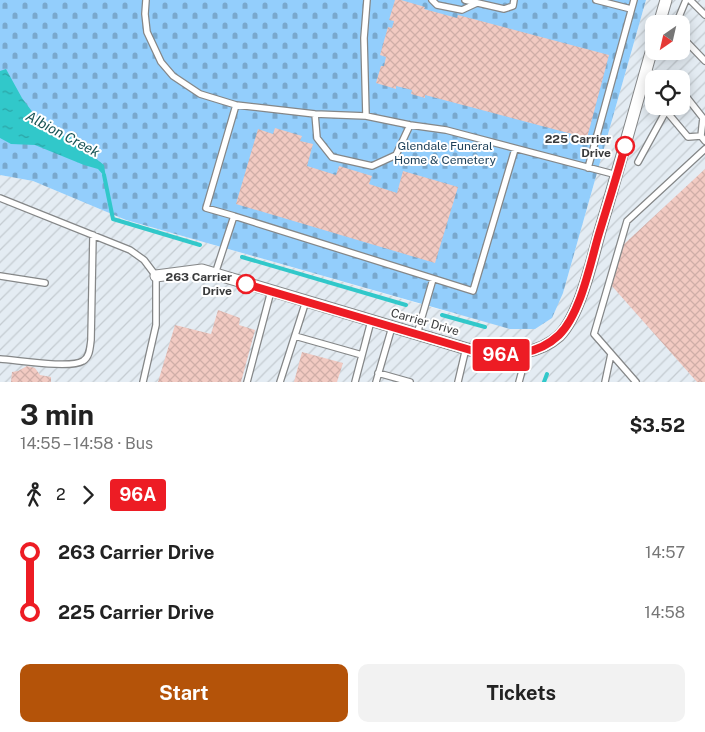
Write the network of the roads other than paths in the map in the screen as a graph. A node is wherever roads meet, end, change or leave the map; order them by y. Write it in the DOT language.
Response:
graph roads {
  1 [pos="146,0"];
  2 [pos="367,0"];
  3 [pos="432,0"];
  4 [pos="465,0"];
  5 [pos="514,0"];
  6 [pos="596,0"];
  7 [pos="634,0"];
  8 [pos="666,0"];
  9 [pos="686,0"];
  10 [pos="690,0"];
  11 [pos="477,3"];
  12 [pos="632,9"];
  13 [pos="664,15"];
  14 [pos="680,15"];
  15 [pos="705,16"];
  16 [pos="690,45"];
  17 [pos="649,60"];
  18 [pos="705,61"];
  19 [pos="646,69"];
  20 [pos="690,101"];
  21 [pos="236,105"];
  22 [pos="315,114"];
  23 [pos="661,115"];
  24 [pos="669,115"];
  25 [pos="366,116"];
  26 [pos="410,125"];
  27 [pos="703,138"];
  28 [pos="515,149"];
  29 [pos="705,149"];
  30 [pos="638,162"];
  31 [pos="588,168"];
  32 [pos="617,175"];
  33 [pos="0,198"];
  34 [pos="234,216"];
  35 [pos="93,235"];
  36 [pos="215,274"];
  37 [pos="0,276"];
  38 [pos="156,276"];
  39 [pos="433,279"];
  40 [pos="45,283"];
  41 [pos="272,291"];
  42 [pos="306,301"];
  43 [pos="372,320"];
  44 [pos="392,327"];
  45 [pos="417,334"];
  46 [pos="295,336"];
  47 [pos="466,348"];
  48 [pos="527,352"];
  49 [pos="611,354"];
  50 [pos="362,355"];
  51 [pos="0,359"];
  52 [pos="378,373"];
  53 [pos="143,382"];
  54 [pos="247,382"];
  55 [pos="280,382"];
  56 [pos="355,382"];
  57 [pos="376,382"];
  58 [pos="410,382"];
  59 [pos="458,382"];
  60 [pos="519,382"];
  61 [pos="605,382"];
  62 [pos="636,382"];
  1 -- 21 [label="lane"];
  2 -- 25 [label="lane"];
  3 -- 11 [label="lane"];
  4 -- 11 [label="lane"];
  5 -- 11 [label="lane"];
  6 -- 12 [label="lane"];
  7 -- 12 [label="lane"];
  8 -- 13 [label="street"];
  9 -- 14 [label="lane"];
  10 -- 15 [label="lane"];
  12 -- 31 [label="lane"];
  16 -- 18 [label="lane"];
  17 -- 19 [label="street, Carrier Drive"];
  19 -- 32 [label="street, Carrier Drive"];
  20 -- 27 [label="lane"];
  21 -- 22 [label="lane"];
  21 -- 34 [label="lane"];
  22 -- 25 [label="lane"];
  22 -- 26 [label="lane"];
  23 -- 30 [label="lane"];
  24 -- 27 [label="lane"];
  25 -- 26 [label="lane"];
  26 -- 28 [label="lane"];
  28 -- 31 [label="lane"];
  28 -- 39 [label="lane"];
  29 -- 49 [label="lane"];
  31 -- 32 [label="lane"];
  32 -- 48 [label="street, Carrier Drive"];
  33 -- 35 [label="lane"];
  34 -- 36 [label="lane"];
  34 -- 39 [label="lane"];
  35 -- 38 [label="lane"];
  35 -- 51 [label="lane"];
  36 -- 38 [label="street, Carrier Drive"];
  36 -- 41 [label="street, Carrier Drive"];
  37 -- 40 [label="lane"];
  38 -- 53 [label="lane"];
  39 -- 45 [label="lane"];
  41 -- 42 [label="street, Carrier Drive"];
  41 -- 54 [label="lane"];
  42 -- 43 [label="street, Carrier Drive"];
  42 -- 46 [label="lane"];
  43 -- 44 [label="street, Carrier Drive"];
  43 -- 50 [label="lane"];
  44 -- 45 [label="street, Carrier Drive"];
  44 -- 52 [label="lane"];
  45 -- 47 [label="street, Carrier Drive"];
  46 -- 50 [label="lane"];
  46 -- 55 [label="lane"];
  47 -- 48 [label="street, Carrier Drive"];
  47 -- 59 [label="lane"];
  48 -- 60 [label="lane"];
  49 -- 61 [label="lane"];
  49 -- 62 [label="lane"];
  50 -- 56 [label="lane"];
  52 -- 57 [label="lane"];
  52 -- 58 [label="lane"];
}
